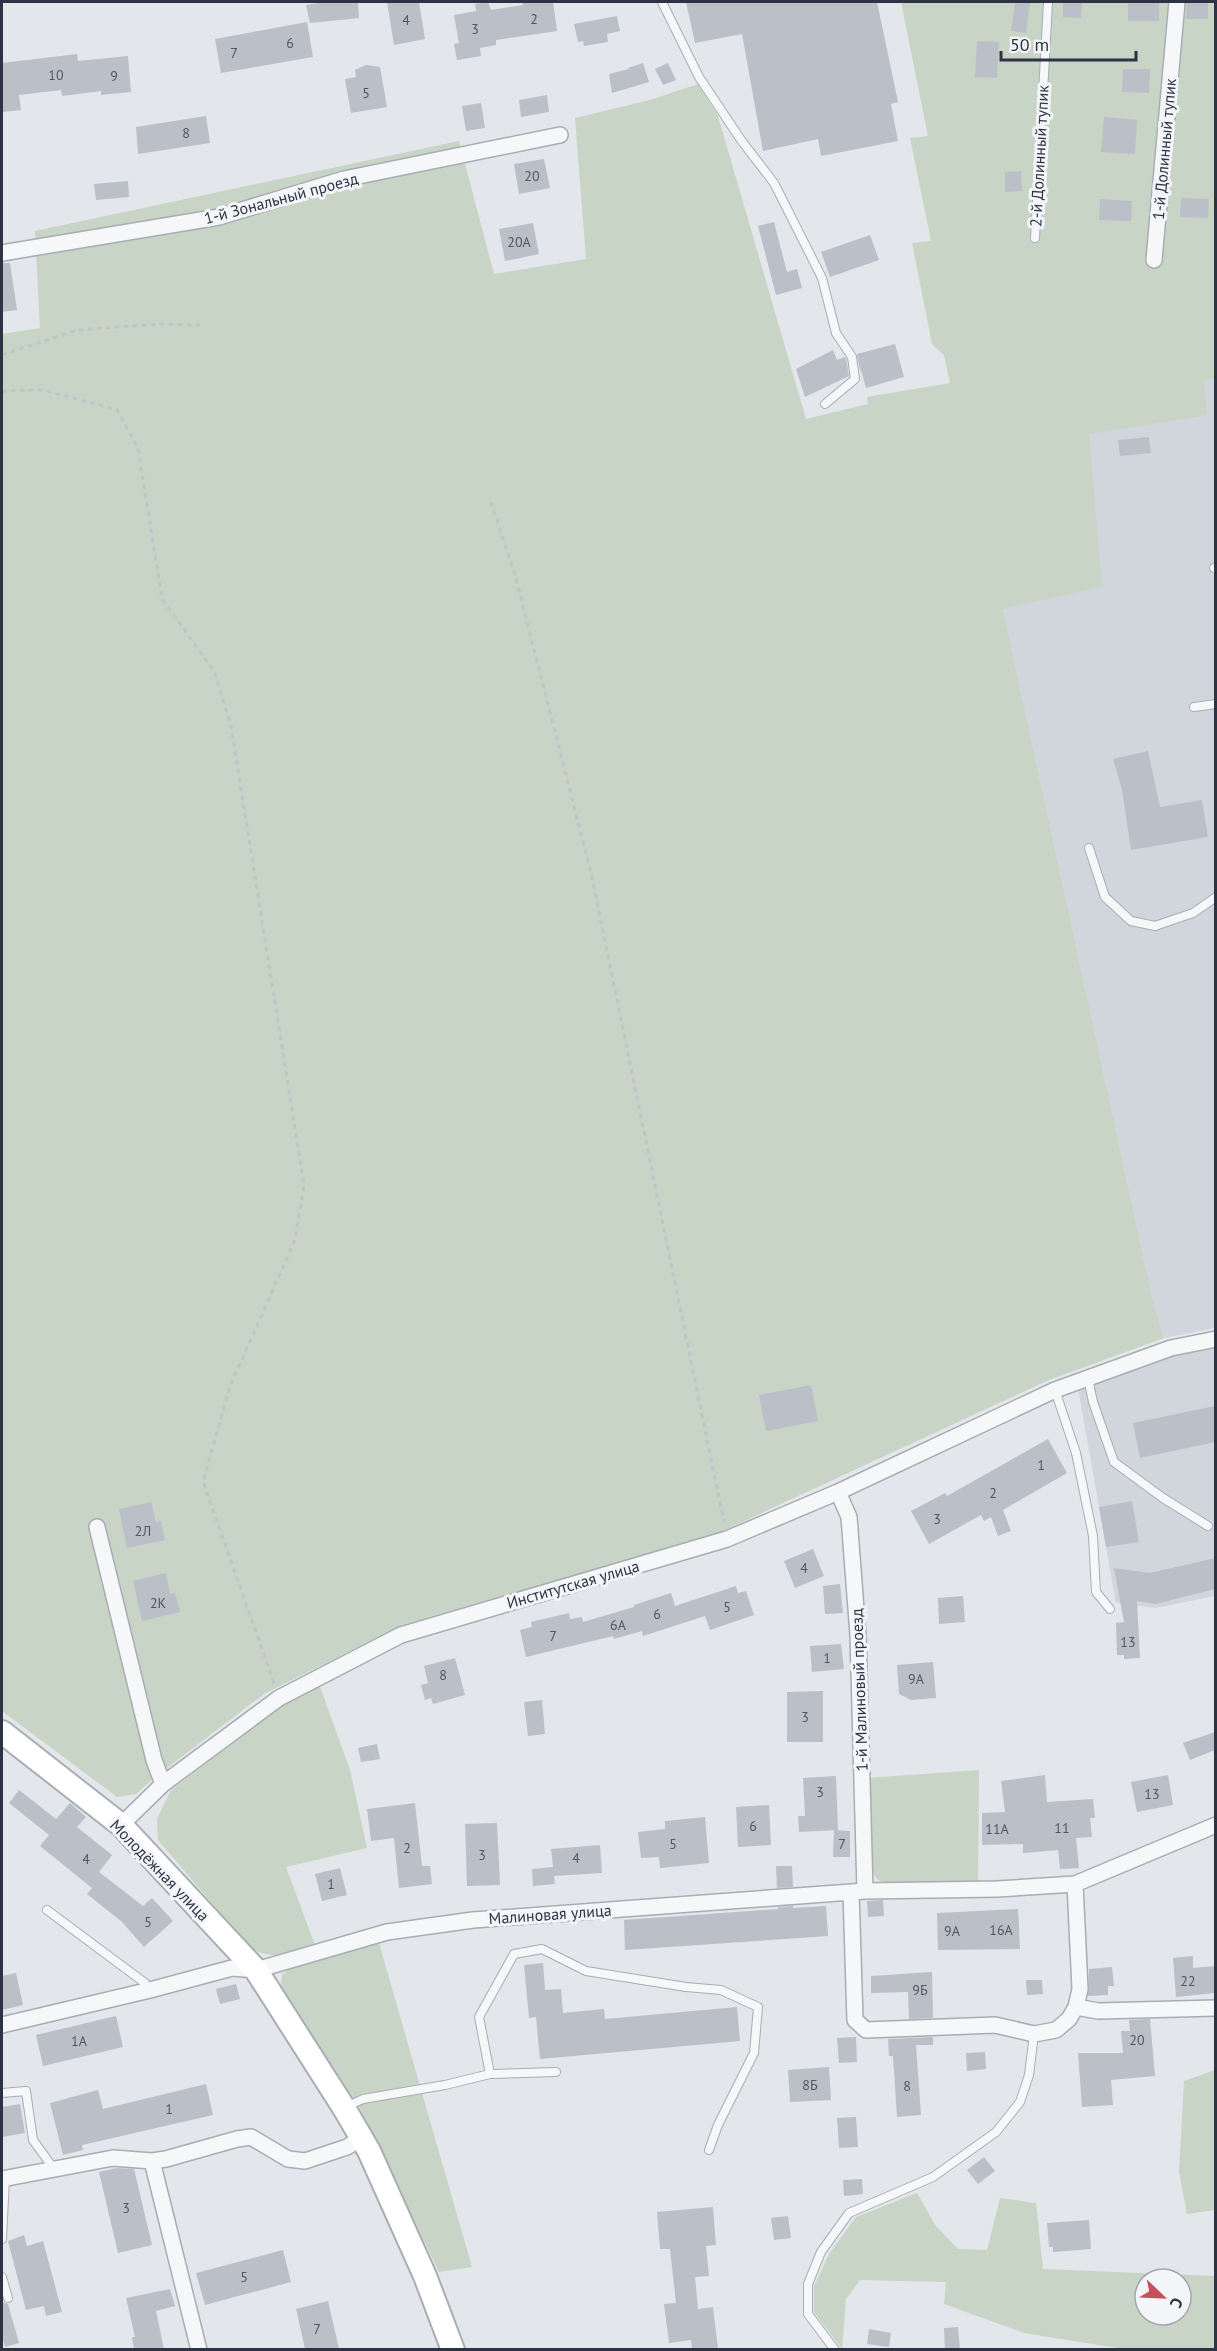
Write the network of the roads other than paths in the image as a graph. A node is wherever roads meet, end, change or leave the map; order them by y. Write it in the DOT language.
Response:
graph roads {
  1 [pos="662,2"];
  2 [pos="1048,2"];
  3 [pos="1177,2"];
  4 [pos="560,135"];
  5 [pos="1035,238"];
  6 [pos="2,253"];
  7 [pos="1154,260"];
  8 [pos="825,404"];
  9 [pos="1215,704"];
  10 [pos="1194,707"];
  11 [pos="1089,848"];
  12 [pos="1215,897"];
  13 [pos="1215,1339"];
  14 [pos="1088,1378"];
  15 [pos="1055,1390"];
  16 [pos="838,1492"];
  17 [pos="1208,1526"];
  18 [pos="96,1527"];
  19 [pos="1110,1609"];
  20 [pos="2,1732"];
  21 [pos="163,1784"];
  22 [pos="121,1825"];
  23 [pos="1215,1825"];
  24 [pos="1075,1884"];
  25 [pos="858,1891"];
  26 [pos="47,1910"];
  27 [pos="256,1970"];
  28 [pos="150,1990"];
  29 [pos="1076,2007"];
  30 [pos="1215,2008"];
  31 [pos="2,2025"];
  32 [pos="1034,2034"];
  33 [pos="556,2072"];
  34 [pos="490,2074"];
  35 [pos="2,2093"];
  36 [pos="344,2108"];
  37 [pos="361,2138"];
  38 [pos="709,2150"];
  39 [pos="152,2161"];
  40 [pos="55,2170"];
  41 [pos="3,2179"];
  42 [pos="2,2239"];
  43 [pos="2,2277"];
  44 [pos="8,2298"];
  45 [pos="199,2349"];
  46 [pos="453,2349"];
  47 [pos="835,2349"];
  1 -- 8 [label="lane"];
  2 -- 5 [label="lane, 2-й Долинный тупик"];
  3 -- 7 [label="street, 1-й Долинный тупик"];
  4 -- 6 [label="street, 1-й Зональный проезд"];
  9 -- 10 [label="lane"];
  11 -- 12 [label="lane"];
  13 -- 14 [label="street, Институтская улица"];
  14 -- 15 [label="street, Институтская улица"];
  14 -- 17 [label="lane"];
  15 -- 16 [label="street, Институтская улица"];
  15 -- 19 [label="lane"];
  16 -- 21 [label="street, Институтская улица"];
  16 -- 25 [label="street, 1-й Малиновый проезд"];
  18 -- 21 [label="street"];
  20 -- 22 [label="street, Молодёжная улица"];
  21 -- 22 [label="street, Институтская улица"];
  22 -- 27 [label="street, Молодёжная улица"];
  23 -- 24 [label="street, Малиновая улица"];
  24 -- 25 [label="street, Малиновая улица"];
  24 -- 29 [label="street"];
  25 -- 27 [label="street, Малиновая улица"];
  25 -- 32 [label="street"];
  26 -- 28 [label="lane"];
  27 -- 28 [label="street"];
  27 -- 36 [label="street, Молодёжная улица"];
  28 -- 31 [label="street"];
  29 -- 30 [label="street"];
  29 -- 32 [label="street"];
  32 -- 47 [label="lane"];
  33 -- 34 [label="lane"];
  34 -- 36 [label="lane"];
  34 -- 38 [label="lane"];
  35 -- 40 [label="lane"];
  36 -- 37 [label="street, Молодёжная улица"];
  37 -- 39 [label="street"];
  37 -- 46 [label="street, Молодёжная улица"];
  39 -- 40 [label="street"];
  39 -- 45 [label="street"];
  40 -- 41 [label="street"];
  41 -- 42 [label="lane"];
  43 -- 44 [label="lane"];
}
